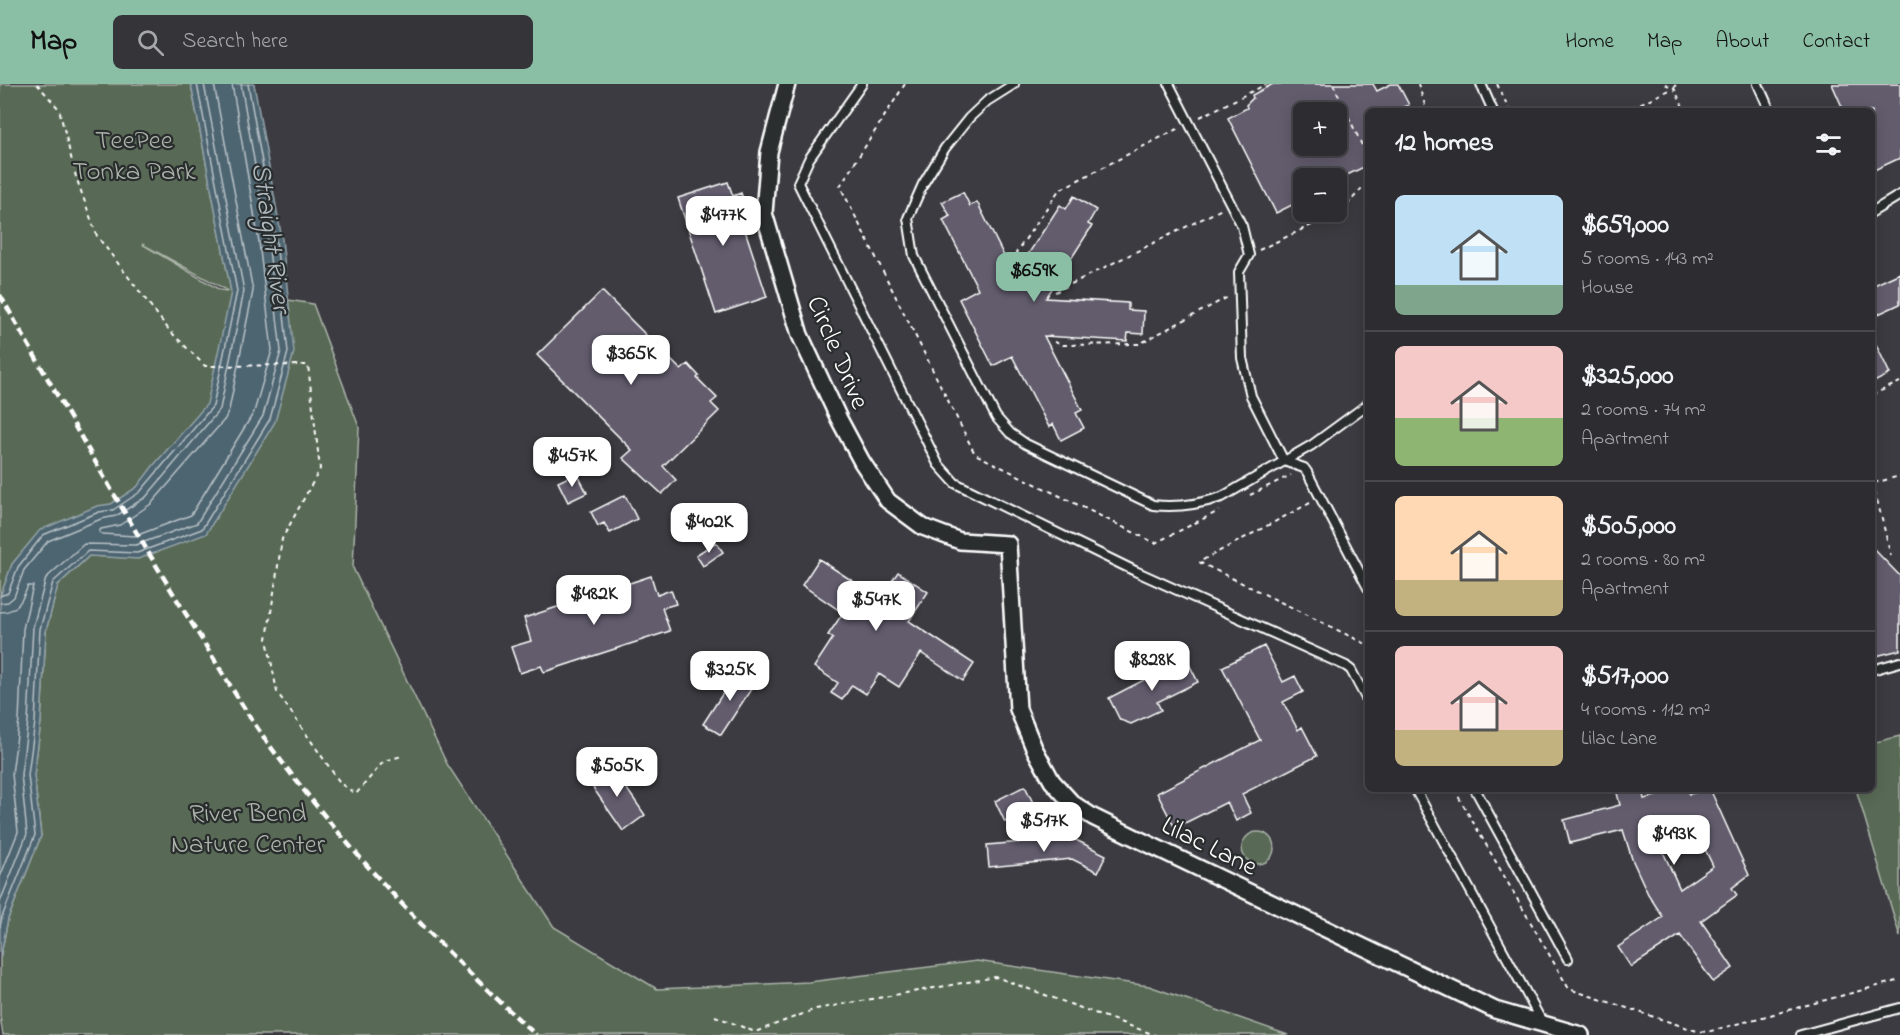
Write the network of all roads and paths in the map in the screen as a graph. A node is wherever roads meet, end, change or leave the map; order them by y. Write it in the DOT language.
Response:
graph roads {
  1 [pos="37,84"];
  2 [pos="787,84"];
  3 [pos="862,84"];
  4 [pos="905,84"];
  5 [pos="1014,84"];
  6 [pos="1169,84"];
  7 [pos="1267,84"];
  8 [pos="1333,84"];
  9 [pos="1418,84"];
  10 [pos="1480,84"];
  11 [pos="1497,84"];
  12 [pos="1665,84"];
  13 [pos="1758,84"];
  14 [pos="1675,86"];
  15 [pos="1426,108"];
  16 [pos="1492,108"];
  17 [pos="1509,108"];
  18 [pos="1630,108"];
  19 [pos="1684,108"];
  20 [pos="1769,108"];
  21 [pos="1189,123"];
  22 [pos="1365,152"];
  23 [pos="1365,185"];
  24 [pos="1347,194"];
  25 [pos="1900,195"];
  26 [pos="1351,201"];
  27 [pos="1231,204"];
  28 [pos="1875,210"];
  29 [pos="1313,224"];
  30 [pos="1249,255"];
  31 [pos="1015,264"];
  32 [pos="1239,291"];
  33 [pos="1055,292"];
  34 [pos="1054,342"];
  35 [pos="1900,382"];
  36 [pos="1875,394"];
  37 [pos="1365,406"];
  38 [pos="1284,461"];
  39 [pos="1304,468"];
  40 [pos="1900,476"];
  41 [pos="1875,482"];
  42 [pos="1875,491"];
  43 [pos="1251,495"];
  44 [pos="1321,498"];
  45 [pos="1219,511"];
  46 [pos="1008,544"];
  47 [pos="1891,556"];
  48 [pos="1365,582"];
  49 [pos="1365,644"];
  50 [pos="1900,662"];
  51 [pos="1875,669"];
  52 [pos="1365,696"];
  53 [pos="402,756"];
  54 [pos="1417,792"];
  55 [pos="1456,792"];
  56 [pos="1477,792"];
  57 [pos="1568,959"];
  58 [pos="1900,980"];
  59 [pos="1900,1008"];
  60 [pos="715,1016"];
  61 [pos="1544,1024"];
  62 [pos="1155,1035"];
  63 [pos="1581,1035"];
  64 [pos="1801,1035"];
  1 -- 53 [label="path"];
  2 -- 46 [label="street, Circle Drive"];
  3 -- 52 [label="lane"];
  4 -- 45 [label="path"];
  5 -- 38 [label="lane"];
  6 -- 21 [label="lane"];
  7 -- 21 [label="path"];
  8 -- 22 [label="path"];
  9 -- 15 [label="path"];
  10 -- 16 [label="lane"];
  11 -- 17 [label="path"];
  12 -- 14 [label="path"];
  13 -- 20 [label="lane"];
  14 -- 18 [label="path"];
  14 -- 19 [label="path"];
  21 -- 27 [label="lane"];
  21 -- 31 [label="path"];
  23 -- 26 [label="path"];
  24 -- 26 [label="path"];
  25 -- 28 [label="lane"];
  26 -- 29 [label="path"];
  27 -- 30 [label="lane"];
  27 -- 33 [label="path"];
  29 -- 30 [label="path"];
  30 -- 32 [label="lane"];
  32 -- 34 [label="path"];
  32 -- 38 [label="lane"];
  35 -- 36 [label="path"];
  37 -- 38 [label="lane"];
  38 -- 39 [label="lane"];
  39 -- 43 [label="path"];
  39 -- 44 [label="lane"];
  40 -- 41 [label="path"];
  42 -- 47 [label="path"];
  44 -- 48 [label="lane"];
  44 -- 49 [label="path"];
  46 -- 61 [label="street, Lilac Lane"];
  50 -- 51 [label="lane"];
  54 -- 61 [label="lane"];
  55 -- 58 [label="path"];
  56 -- 57 [label="lane"];
  59 -- 64 [label="lane"];
  60 -- 62 [label="path"];
  61 -- 63 [label="street, Lilac Lane"];
}
